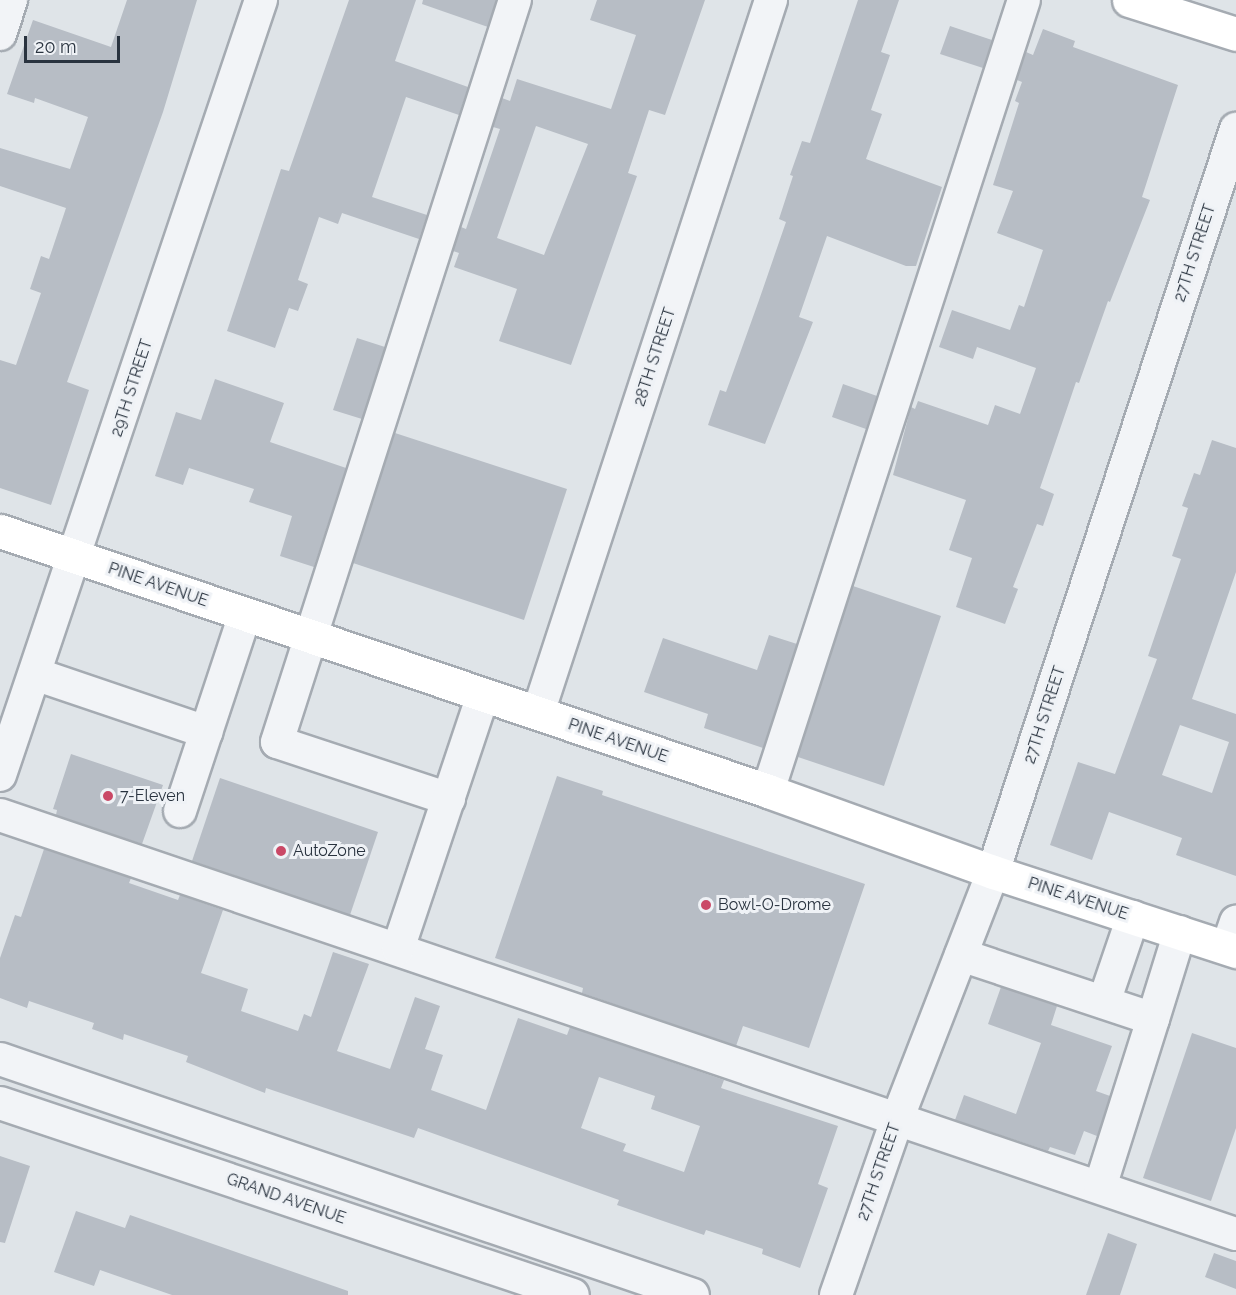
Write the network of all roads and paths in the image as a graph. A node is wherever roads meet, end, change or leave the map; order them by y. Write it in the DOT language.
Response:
graph roads {
  1 [pos="11,0"];
  2 [pos="261,0"];
  3 [pos="515,0"];
  4 [pos="771,0"];
  5 [pos="1024,0"];
  6 [pos="1129,0"];
  7 [pos="0,34"];
  8 [pos="1236,34"];
  9 [pos="1236,129"];
  10 [pos="0,531"];
  11 [pos="76,557"];
  12 [pos="245,614"];
  13 [pos="313,638"];
  14 [pos="35,674"];
  15 [pos="483,695"];
  16 [pos="538,713"];
  17 [pos="206,732"];
  18 [pos="0,775"];
  19 [pos="768,792"];
  20 [pos="449,799"];
  21 [pos="180,812"];
  22 [pos="0,815"];
  23 [pos="993,872"];
  24 [pos="1133,917"];
  25 [pos="1180,932"];
  26 [pos="1233,940"];
  27 [pos="398,949"];
  28 [pos="961,955"];
  29 [pos="1104,1002"];
  30 [pos="1153,1019"];
  31 [pos="0,1059"];
  32 [pos="0,1103"];
  33 [pos="898,1117"];
  34 [pos="375,1187"];
  35 [pos="1100,1187"];
  36 [pos="363,1225"];
  37 [pos="1236,1234"];
  38 [pos="573,1295"];
  39 [pos="693,1295"];
  40 [pos="836,1295"];
  1 -- 7 [label="street"];
  2 -- 11 [label="street, 29TH STREET"];
  3 -- 13 [label="street"];
  4 -- 16 [label="street, 28TH STREET"];
  5 -- 19 [label="street"];
  6 -- 8 [label="main road"];
  9 -- 23 [label="street, 27TH STREET"];
  10 -- 11 [label="main road, PINE AVENUE"];
  11 -- 12 [label="main road, PINE AVENUE"];
  11 -- 14 [label="street, 29TH STREET"];
  12 -- 13 [label="main road, PINE AVENUE"];
  12 -- 17 [label="street"];
  13 -- 15 [label="main road, PINE AVENUE"];
  13 -- 20 [label="street"];
  14 -- 17 [label="street"];
  14 -- 18 [label="street, 29TH STREET"];
  15 -- 16 [label="main road, PINE AVENUE"];
  15 -- 20 [label="street"];
  16 -- 19 [label="main road, PINE AVENUE"];
  17 -- 21 [label="street"];
  19 -- 23 [label="main road, PINE AVENUE"];
  20 -- 27 [label="street"];
  22 -- 27 [label="street"];
  23 -- 24 [label="main road, PINE AVENUE"];
  23 -- 28 [label="street, 27TH STREET"];
  24 -- 25 [label="main road, PINE AVENUE"];
  24 -- 29 [label="street"];
  25 -- 26 [label="main road, PINE AVENUE"];
  25 -- 30 [label="street"];
  27 -- 33 [label="street"];
  28 -- 29 [label="street"];
  28 -- 33 [label="street, 27TH STREET"];
  29 -- 30 [label="street"];
  30 -- 35 [label="street"];
  31 -- 34 [label="street"];
  32 -- 36 [label="street, GRAND AVENUE"];
  33 -- 35 [label="street"];
  33 -- 40 [label="street, 27TH STREET"];
  34 -- 36 [label="street"];
  34 -- 39 [label="street"];
  35 -- 37 [label="street"];
  36 -- 38 [label="street, GRAND AVENUE"];
}
